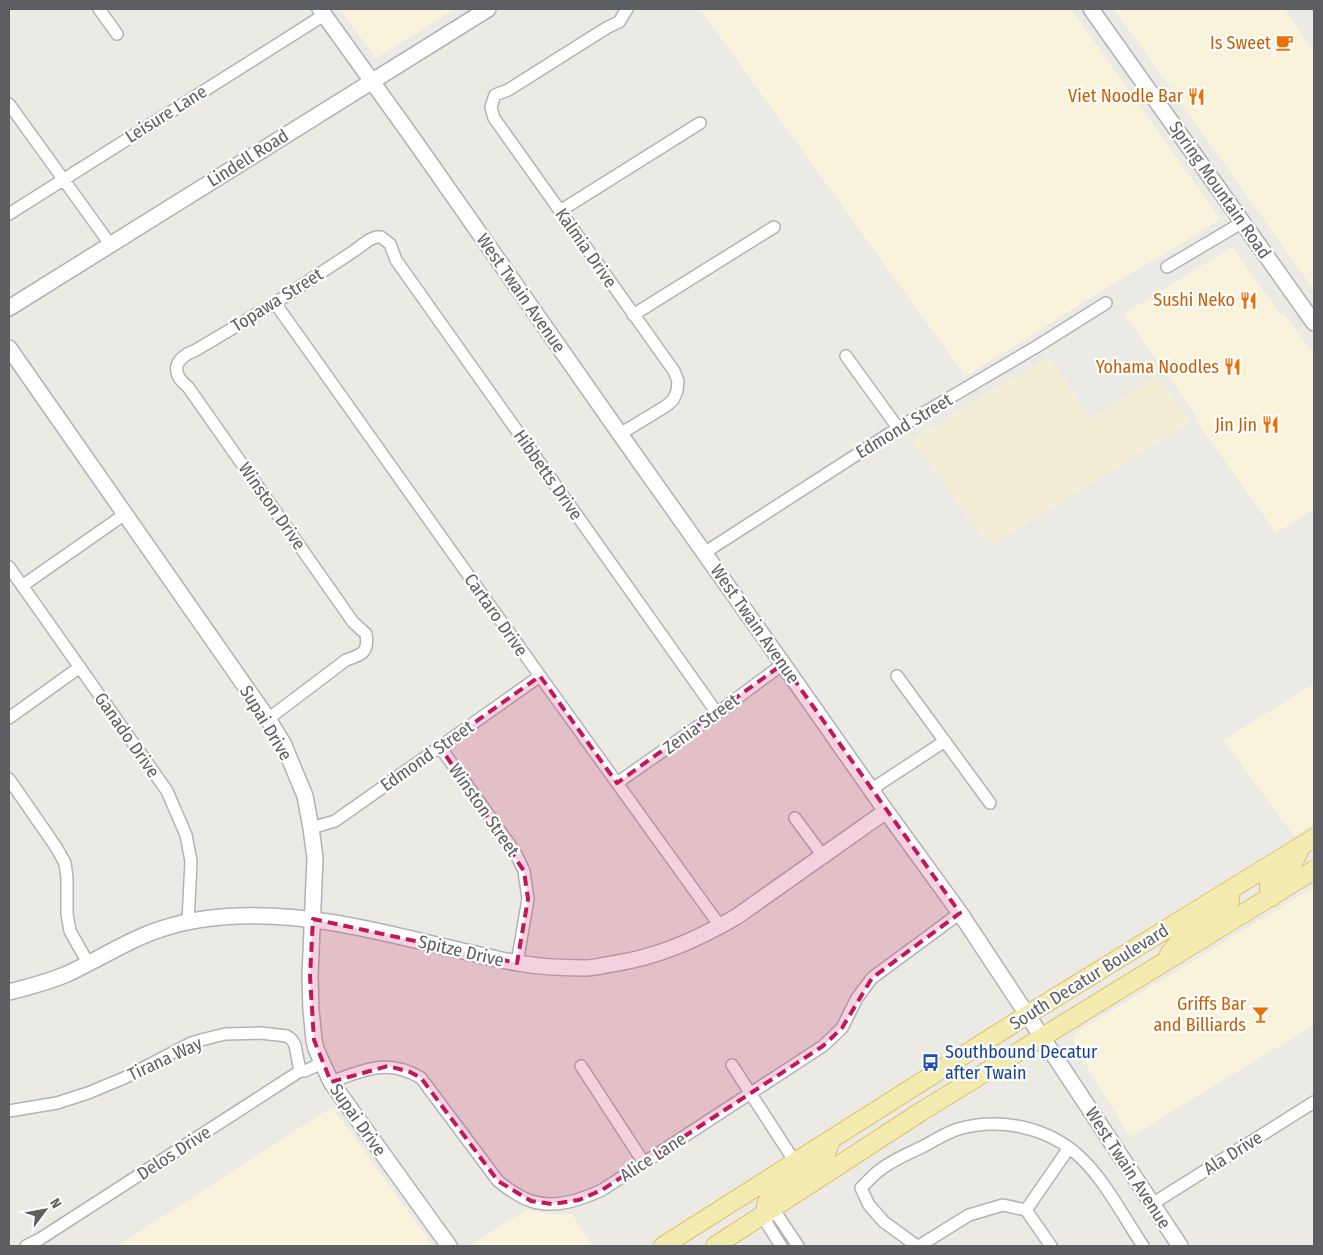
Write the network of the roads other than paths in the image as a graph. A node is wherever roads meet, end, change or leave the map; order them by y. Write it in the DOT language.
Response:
graph roads {
  1 [pos="99,9"];
  2 [pos="488,9"];
  3 [pos="1091,9"];
  4 [pos="627,10"];
  5 [pos="322,12"];
  6 [pos="117,34"];
  7 [pos="372,81"];
  8 [pos="9,104"];
  9 [pos="700,123"];
  10 [pos="63,179"];
  11 [pos="560,211"];
  12 [pos="9,214"];
  13 [pos="1243,222"];
  14 [pos="774,227"];
  15 [pos="381,237"];
  16 [pos="110,244"];
  17 [pos="1168,267"];
  18 [pos="275,302"];
  19 [pos="1106,303"];
  20 [pos="9,308"];
  21 [pos="634,315"];
  22 [pos="1314,324"];
  23 [pos="9,348"];
  24 [pos="846,356"];
  25 [pos="177,367"];
  26 [pos="898,428"];
  27 [pos="620,434"];
  28 [pos="125,514"];
  29 [pos="704,553"];
  30 [pos="9,567"];
  31 [pos="22,586"];
  32 [pos="784,664"];
  33 [pos="80,668"];
  34 [pos="540,676"];
  35 [pos="897,676"];
  36 [pos="717,712"];
  37 [pos="9,718"];
  38 [pos="268,719"];
  39 [pos="945,741"];
  40 [pos="440,748"];
  41 [pos="9,779"];
  42 [pos="617,783"];
  43 [pos="872,789"];
  44 [pos="990,803"];
  45 [pos="886,811"];
  46 [pos="795,818"];
  47 [pos="311,828"];
  48 [pos="1307,843"];
  49 [pos="822,856"];
  50 [pos="1314,870"];
  51 [pos="1229,891"];
  52 [pos="1272,897"];
  53 [pos="960,913"];
  54 [pos="313,919"];
  55 [pos="188,922"];
  56 [pos="720,926"];
  57 [pos="88,963"];
  58 [pos="517,963"];
  59 [pos="1161,964"];
  60 [pos="9,992"];
  61 [pos="1027,1015"];
  62 [pos="1042,1037"];
  63 [pos="321,1060"];
  64 [pos="732,1064"];
  65 [pos="581,1066"];
  66 [pos="299,1068"];
  67 [pos="331,1082"];
  68 [pos="751,1093"];
  69 [pos="1314,1102"];
  70 [pos="9,1111"];
  71 [pos="831,1139"];
  72 [pos="1069,1148"];
  73 [pos="795,1162"];
  74 [pos="644,1163"];
  75 [pos="1152,1204"];
  76 [pos="1026,1210"];
  77 [pos="767,1212"];
  78 [pos="26,1246"];
  79 [pos="449,1246"];
  80 [pos="662,1246"];
  81 [pos="715,1246"];
  82 [pos="781,1246"];
  83 [pos="798,1246"];
  84 [pos="918,1246"];
  85 [pos="1051,1246"];
  86 [pos="1143,1246"];
  87 [pos="1180,1246"];
  1 -- 6 [label="street"];
  2 -- 7 [label="street, Lindell Road"];
  3 -- 13 [label="street, Spring Mountain Road"];
  4 -- 11 [label="street, Kalmia Drive"];
  5 -- 7 [label="street, West Twain Avenue"];
  5 -- 10 [label="street, Leisure Lane"];
  7 -- 16 [label="street, Lindell Road"];
  7 -- 27 [label="street, West Twain Avenue"];
  8 -- 10 [label="street"];
  9 -- 11 [label="street"];
  10 -- 12 [label="street, Leisure Lane"];
  10 -- 16 [label="street"];
  11 -- 21 [label="street, Kalmia Drive"];
  13 -- 17 [label="street"];
  13 -- 22 [label="street, Spring Mountain Road"];
  14 -- 21 [label="street"];
  15 -- 18 [label="street, Topawa Street"];
  15 -- 36 [label="street, Hibbetts Drive"];
  16 -- 20 [label="street, Lindell Road"];
  18 -- 25 [label="street, Topawa Street"];
  18 -- 34 [label="street, Cartaro Drive"];
  19 -- 26 [label="street, Edmond Street"];
  21 -- 27 [label="street, Kalmia Drive"];
  23 -- 28 [label="street, Supai Drive"];
  24 -- 26 [label="street"];
  25 -- 38 [label="street, Winston Drive"];
  26 -- 29 [label="street, Edmond Street"];
  27 -- 29 [label="street, West Twain Avenue"];
  28 -- 31 [label="street"];
  28 -- 38 [label="street, Supai Drive"];
  29 -- 32 [label="street, West Twain Avenue"];
  30 -- 31 [label="street, Ganado Drive"];
  31 -- 33 [label="street, Ganado Drive"];
  32 -- 36 [label="street, Zenia Street"];
  32 -- 43 [label="street, West Twain Avenue"];
  33 -- 37 [label="street"];
  33 -- 55 [label="street, Ganado Drive"];
  34 -- 40 [label="street, Edmond Street"];
  34 -- 42 [label="street, Cartaro Drive"];
  35 -- 39 [label="street"];
  36 -- 42 [label="street, Zenia Street"];
  38 -- 47 [label="street, Supai Drive"];
  39 -- 43 [label="street"];
  39 -- 44 [label="street"];
  40 -- 47 [label="street, Edmond Street"];
  40 -- 58 [label="street, Winston Street"];
  41 -- 57 [label="street"];
  42 -- 56 [label="street, Cartaro Drive"];
  43 -- 45 [label="street, West Twain Avenue"];
  45 -- 49 [label="street, Spitze Drive"];
  45 -- 53 [label="street, West Twain Avenue"];
  46 -- 49 [label="street"];
  47 -- 54 [label="street, Supai Drive"];
  48 -- 51 [label="main road, South Decatur Boulevard"];
  48 -- 52 [label="main road"];
  49 -- 56 [label="street, Spitze Drive"];
  50 -- 52 [label="main road, South Decatur Boulevard"];
  51 -- 59 [label="main road"];
  51 -- 61 [label="main road, South Decatur Boulevard"];
  52 -- 59 [label="main road, South Decatur Boulevard"];
  53 -- 61 [label="street, West Twain Avenue"];
  53 -- 68 [label="street, Alice Lane"];
  54 -- 55 [label="street, Spitze Drive"];
  54 -- 58 [label="street, Spitze Drive"];
  54 -- 63 [label="street, Supai Drive"];
  55 -- 57 [label="street, Spitze Drive"];
  56 -- 58 [label="street, Spitze Drive"];
  57 -- 60 [label="street, Spitze Drive"];
  59 -- 62 [label="main road, South Decatur Boulevard"];
  61 -- 62 [label="street, West Twain Avenue"];
  61 -- 71 [label="main road, South Decatur Boulevard"];
  62 -- 75 [label="street, West Twain Avenue"];
  62 -- 77 [label="main road, South Decatur Boulevard"];
  63 -- 66 [label="street, Delos Drive"];
  63 -- 67 [label="street, Supai Drive"];
  64 -- 68 [label="street"];
  65 -- 74 [label="street"];
  66 -- 70 [label="street, Tirana Way"];
  66 -- 78 [label="street, Delos Drive"];
  67 -- 74 [label="street, Alice Lane"];
  67 -- 79 [label="street, Supai Drive"];
  68 -- 73 [label="street"];
  68 -- 74 [label="street, Alice Lane"];
  69 -- 75 [label="street, Ala Drive"];
  71 -- 73 [label="main road, South Decatur Boulevard"];
  71 -- 77 [label="main road"];
  72 -- 76 [label="street"];
  72 -- 84 [label="street"];
  72 -- 86 [label="street"];
  73 -- 80 [label="main road, South Decatur Boulevard"];
  75 -- 87 [label="street, West Twain Avenue"];
  76 -- 84 [label="street"];
  76 -- 85 [label="street"];
  77 -- 81 [label="main road, South Decatur Boulevard"];
  77 -- 82 [label="street"];
  77 -- 83 [label="street"];
}
